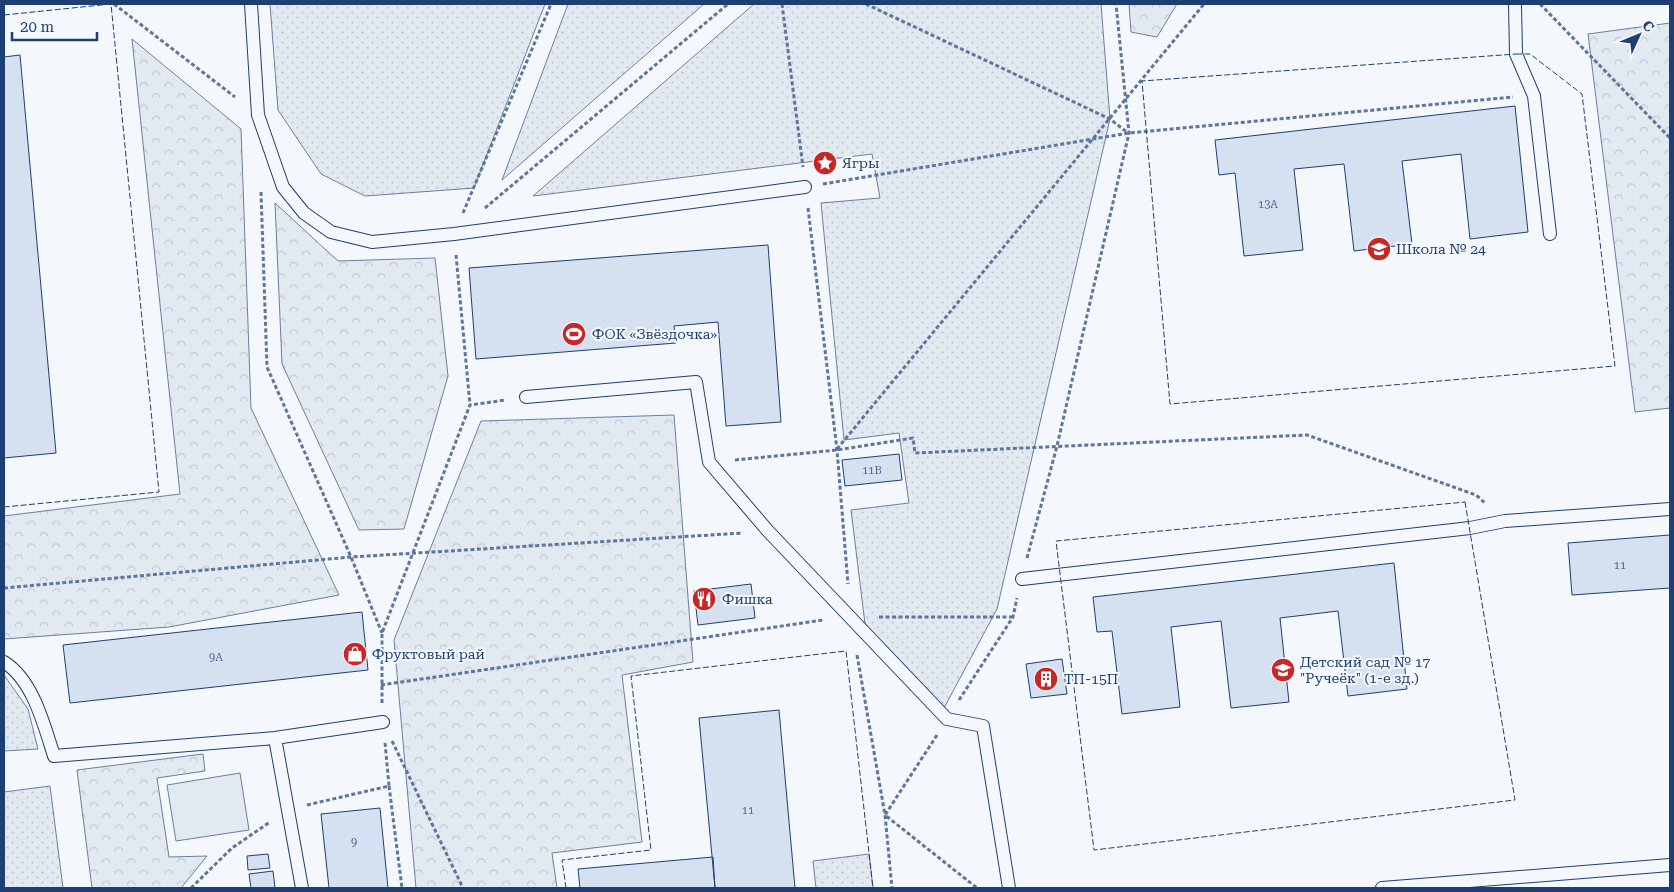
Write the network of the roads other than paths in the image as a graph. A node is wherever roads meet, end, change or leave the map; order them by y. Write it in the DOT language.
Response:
graph roads {
  1 [pos="251,4"];
  2 [pos="1515,4"];
  3 [pos="805,186"];
  4 [pos="1550,234"];
  5 [pos="526,397"];
  6 [pos="1670,509"];
  7 [pos="1022,579"];
  8 [pos="4,662"];
  9 [pos="383,722"];
  10 [pos="275,738"];
  11 [pos="1670,865"];
  12 [pos="302,888"];
  13 [pos="1009,888"];
  14 [pos="1382,888"];
  1 -- 3 [label="lane"];
  2 -- 4 [label="lane"];
  5 -- 13 [label="lane"];
  6 -- 7 [label="lane"];
  8 -- 10 [label="lane"];
  9 -- 10 [label="lane"];
  10 -- 12 [label="lane"];
  11 -- 14 [label="lane"];
}
